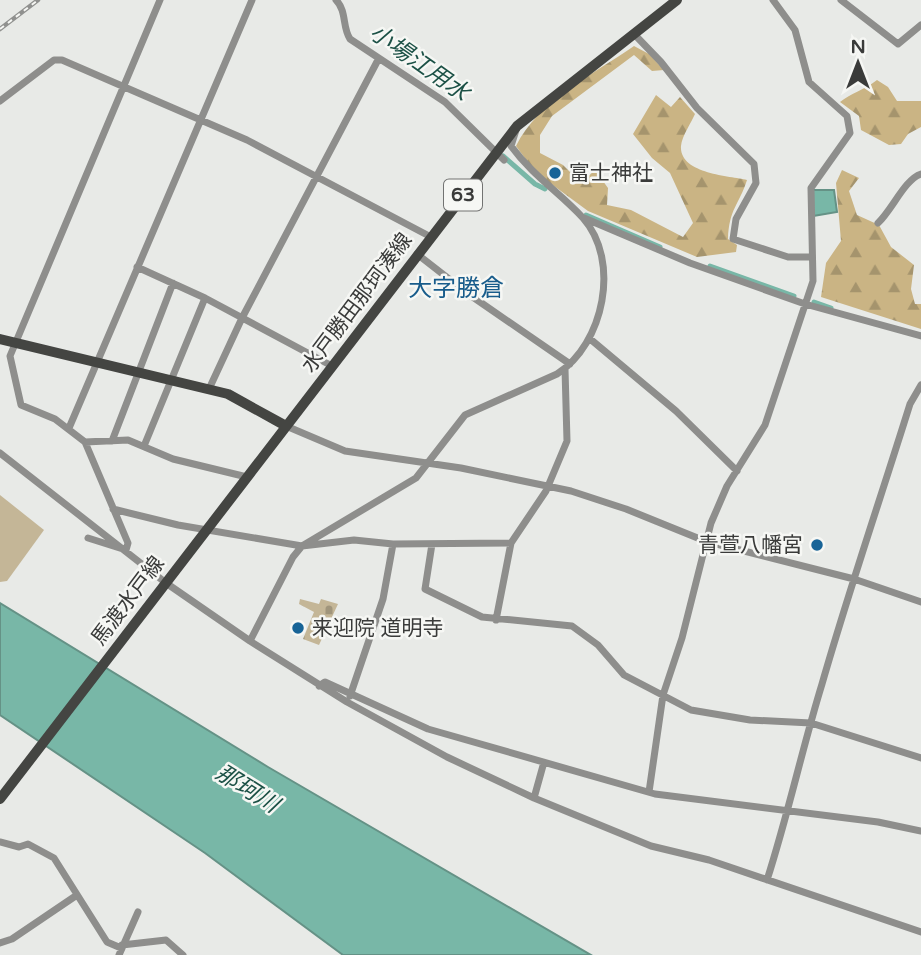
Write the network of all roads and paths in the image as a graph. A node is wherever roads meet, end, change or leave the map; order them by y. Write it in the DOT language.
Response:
graph roads {
  1 [pos="160,0"];
  2 [pos="252,0"];
  3 [pos="336,0"];
  4 [pos="677,0"];
  5 [pos="773,0"];
  6 [pos="841,0"];
  7 [pos="921,25"];
  8 [pos="635,36"];
  9 [pos="379,58"];
  10 [pos="122,87"];
  11 [pos="0,101"];
  12 [pos="201,119"];
  13 [pos="517,126"];
  14 [pos="500,156"];
  15 [pos="921,174"];
  16 [pos="317,176"];
  17 [pos="583,218"];
  18 [pos="878,223"];
  19 [pos="431,237"];
  20 [pos="417,254"];
  21 [pos="812,257"];
  22 [pos="137,267"];
  23 [pos="173,283"];
  24 [pos="205,298"];
  25 [pos="805,304"];
  26 [pos="243,318"];
  27 [pos="921,336"];
  28 [pos="590,338"];
  29 [pos="0,339"];
  30 [pos="16,342"];
  31 [pos="97,362"];
  32 [pos="332,366"];
  33 [pos="567,367"];
  34 [pos="136,372"];
  35 [pos="170,380"];
  36 [pos="921,385"];
  37 [pos="209,389"];
  38 [pos="286,426"];
  39 [pos="69,428"];
  40 [pos="112,441"];
  41 [pos="85,442"];
  42 [pos="144,446"];
  43 [pos="0,453"];
  44 [pos="429,464"];
  45 [pos="737,471"];
  46 [pos="247,477"];
  47 [pos="548,486"];
  48 [pos="113,509"];
  49 [pos="207,529"];
  50 [pos="88,538"];
  51 [pos="705,541"];
  52 [pos="511,543"];
  53 [pos="393,544"];
  54 [pos="432,544"];
  55 [pos="302,546"];
  56 [pos="126,550"];
  57 [pos="854,579"];
  58 [pos="166,583"];
  59 [pos="921,603"];
  60 [pos="496,620"];
  61 [pos="250,641"];
  62 [pos="319,685"];
  63 [pos="663,695"];
  64 [pos="351,696"];
  65 [pos="811,723"];
  66 [pos="921,758"];
  67 [pos="544,762"];
  68 [pos="649,792"];
  69 [pos="534,798"];
  70 [pos="0,799"];
  71 [pos="790,811"];
  72 [pos="921,831"];
  73 [pos="0,842"];
  74 [pos="767,880"];
  75 [pos="77,895"];
  76 [pos="138,912"];
  77 [pos="921,932"];
  78 [pos="0,943"];
  79 [pos="121,949"];
  80 [pos="184,955"];
  1 -- 10 [label="street"];
  2 -- 12 [label="street"];
  3 -- 9 [label="street"];
  4 -- 8 [label="main road, 水戸勝田那珂湊線 / 63"];
  5 -- 21 [label="street"];
  6 -- 7 [label="street"];
  8 -- 13 [label="main road, 水戸勝田那珂湊線 / 63"];
  8 -- 21 [label="street"];
  9 -- 14 [label="street"];
  9 -- 16 [label="street"];
  10 -- 11 [label="street"];
  10 -- 12 [label="street"];
  10 -- 30 [label="street"];
  12 -- 16 [label="street"];
  12 -- 22 [label="street"];
  13 -- 14 [label="main road, 水戸勝田那珂湊線 / 63"];
  13 -- 17 [label="street"];
  14 -- 19 [label="main road, 水戸勝田那珂湊線 / 63"];
  15 -- 18 [label="street"];
  16 -- 19 [label="street"];
  16 -- 26 [label="street"];
  17 -- 25 [label="street"];
  17 -- 28 [label="street"];
  19 -- 20 [label="main road, 水戸勝田那珂湊線 / 63"];
  20 -- 32 [label="main road, 水戸勝田那珂湊線 / 63"];
  20 -- 33 [label="street"];
  21 -- 25 [label="street"];
  22 -- 23 [label="street"];
  22 -- 31 [label="street"];
  23 -- 24 [label="street"];
  23 -- 34 [label="street"];
  24 -- 26 [label="street"];
  24 -- 35 [label="street"];
  25 -- 27 [label="street"];
  25 -- 45 [label="street"];
  26 -- 32 [label="street"];
  26 -- 37 [label="street"];
  28 -- 33 [label="street"];
  28 -- 45 [label="street"];
  29 -- 30 [label="main road"];
  30 -- 31 [label="main road"];
  30 -- 39 [label="street"];
  31 -- 34 [label="main road"];
  31 -- 39 [label="street"];
  32 -- 38 [label="main road, 水戸勝田那珂湊線 / 63"];
  33 -- 44 [label="street"];
  33 -- 47 [label="street"];
  34 -- 35 [label="main road"];
  34 -- 40 [label="street"];
  35 -- 37 [label="main road"];
  35 -- 42 [label="street"];
  36 -- 57 [label="street"];
  37 -- 38 [label="main road"];
  38 -- 44 [label="street"];
  38 -- 46 [label="main road, 馬渡水戸線"];
  39 -- 41 [label="street"];
  40 -- 41 [label="street"];
  40 -- 42 [label="street"];
  41 -- 48 [label="street"];
  42 -- 46 [label="street"];
  43 -- 56 [label="street"];
  44 -- 47 [label="street"];
  44 -- 55 [label="street"];
  45 -- 51 [label="street"];
  46 -- 49 [label="main road, 馬渡水戸線"];
  47 -- 51 [label="street"];
  47 -- 52 [label="street"];
  48 -- 49 [label="street"];
  48 -- 56 [label="street"];
  49 -- 55 [label="street"];
  49 -- 58 [label="main road, 馬渡水戸線"];
  50 -- 56 [label="street"];
  51 -- 57 [label="street"];
  51 -- 63 [label="street"];
  52 -- 54 [label="street"];
  52 -- 60 [label="street"];
  53 -- 54 [label="street"];
  53 -- 55 [label="street"];
  53 -- 64 [label="street"];
  54 -- 60 [label="street"];
  55 -- 61 [label="street"];
  56 -- 58 [label="street"];
  57 -- 59 [label="street"];
  57 -- 65 [label="street"];
  58 -- 61 [label="street"];
  58 -- 70 [label="main road, 馬渡水戸線"];
  60 -- 63 [label="street"];
  61 -- 62 [label="street"];
  62 -- 64 [label="street"];
  62 -- 69 [label="street"];
  63 -- 65 [label="street"];
  63 -- 68 [label="street"];
  64 -- 67 [label="street"];
  65 -- 66 [label="street"];
  65 -- 71 [label="street"];
  67 -- 68 [label="street"];
  67 -- 69 [label="street"];
  68 -- 71 [label="street"];
  69 -- 74 [label="street"];
  71 -- 72 [label="street"];
  71 -- 74 [label="street"];
  73 -- 75 [label="street"];
  74 -- 77 [label="street"];
  75 -- 78 [label="street"];
  75 -- 79 [label="street"];
  76 -- 79 [label="street"];
  79 -- 80 [label="street"];
}
